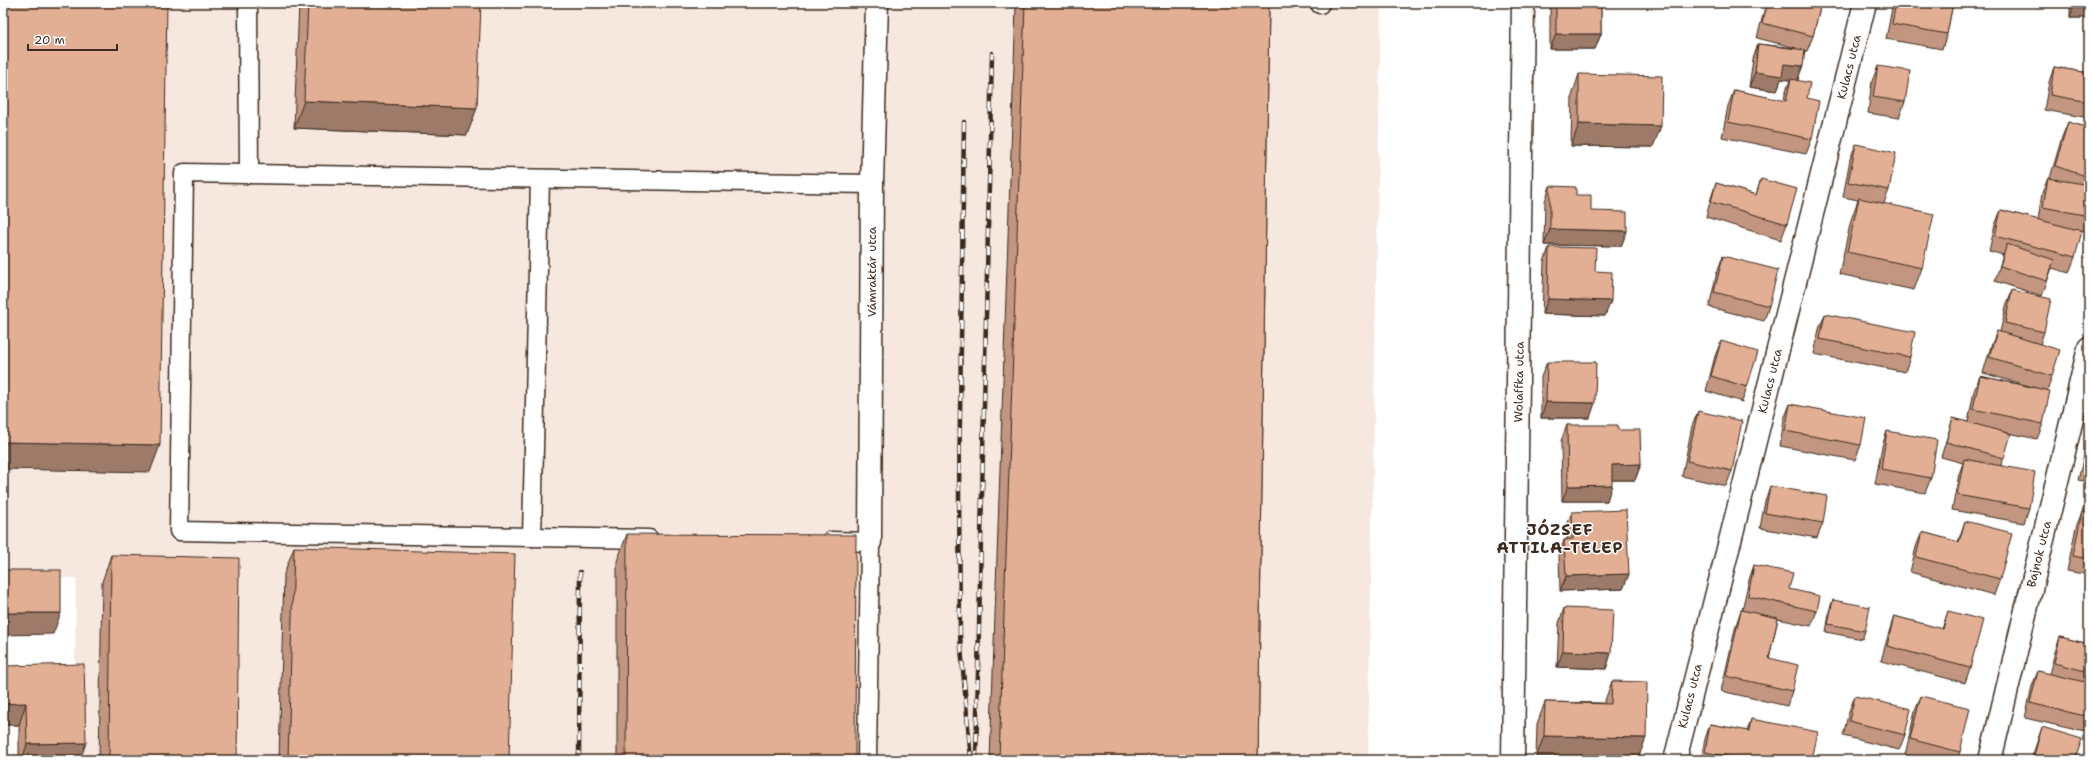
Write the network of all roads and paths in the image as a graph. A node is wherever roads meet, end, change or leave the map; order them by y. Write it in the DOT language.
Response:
graph roads {
  1 [pos="248,3"];
  2 [pos="877,3"];
  3 [pos="1524,3"];
  4 [pos="1865,3"];
  5 [pos="249,174"];
  6 [pos="540,179"];
  7 [pos="872,184"];
  8 [pos="2089,348"];
  9 [pos="532,537"];
  10 [pos="666,539"];
  11 [pos="815,541"];
  12 [pos="870,542"];
  13 [pos="867,760"];
  14 [pos="1513,760"];
  15 [pos="1675,760"];
  16 [pos="1990,760"];
  1 -- 5 [label="lane"];
  2 -- 7 [label="street, Vámraktár utca"];
  3 -- 14 [label="street, Wolaffka utca"];
  4 -- 15 [label="street, Kulacs utca"];
  5 -- 6 [label="lane"];
  5 -- 9 [label="lane"];
  6 -- 7 [label="lane"];
  6 -- 9 [label="lane"];
  7 -- 12 [label="street, Vámraktár utca"];
  8 -- 16 [label="street, Bajnok utca"];
  9 -- 10 [label="lane"];
  11 -- 12 [label="lane"];
  12 -- 13 [label="lane"];
}
